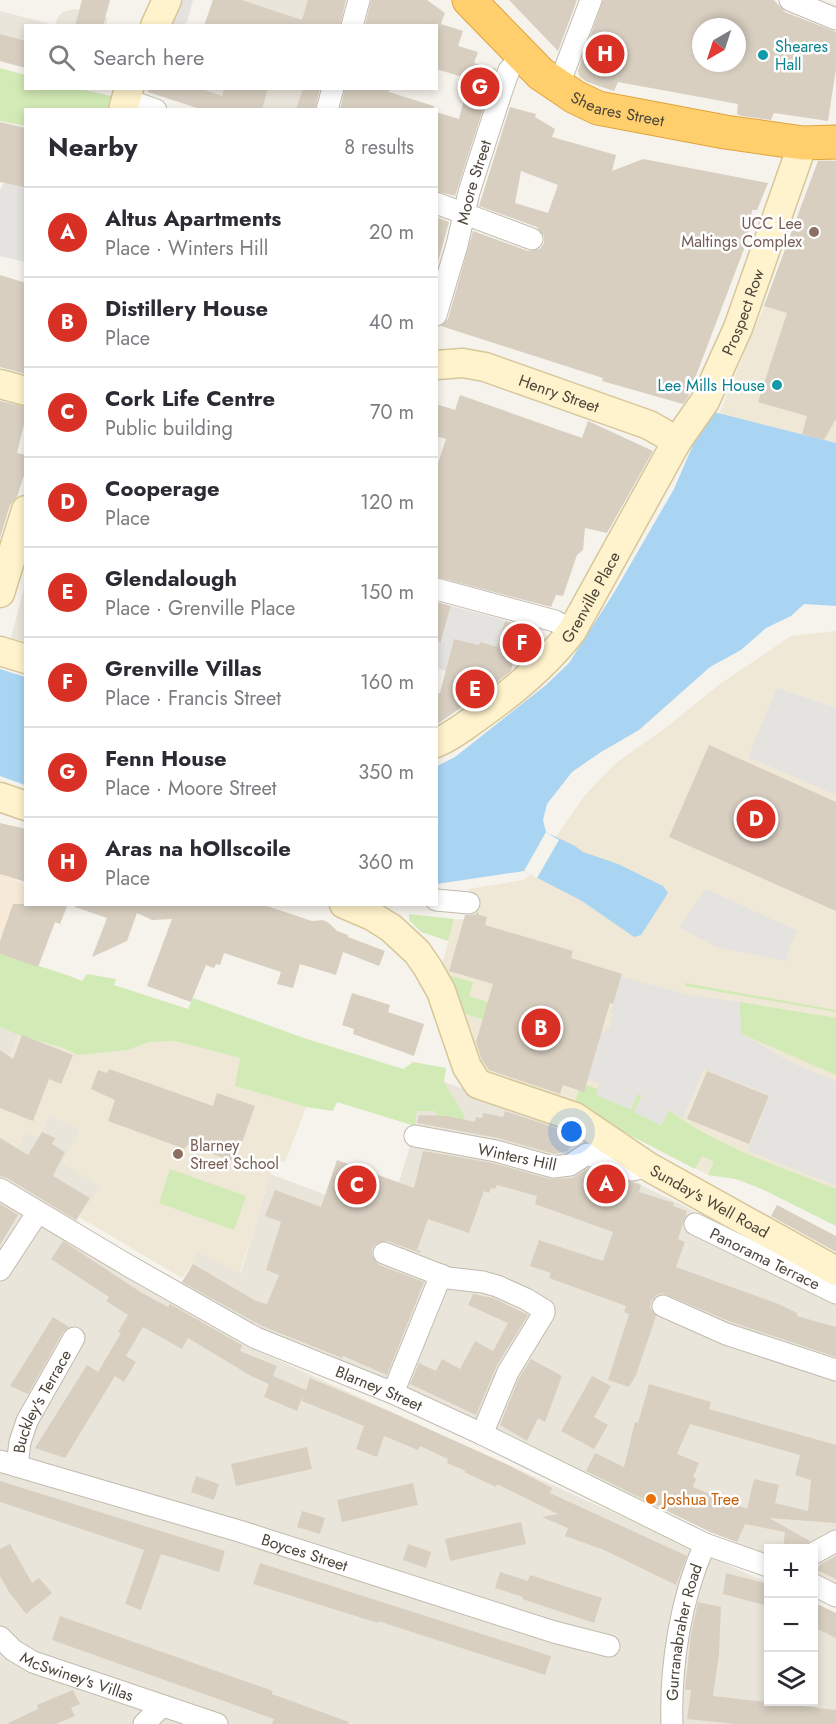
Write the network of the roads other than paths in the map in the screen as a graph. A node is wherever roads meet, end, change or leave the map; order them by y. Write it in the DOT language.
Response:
graph roads {
  1 [pos="167,0"];
  2 [pos="359,0"];
  3 [pos="469,0"];
  4 [pos="591,0"];
  5 [pos="790,0"];
  6 [pos="836,19"];
  7 [pos="156,24"];
  8 [pos="353,24"];
  9 [pos="523,56"];
  10 [pos="558,87"];
  11 [pos="332,90"];
  12 [pos="126,99"];
  13 [pos="151,108"];
  14 [pos="328,108"];
  15 [pos="826,137"];
  16 [pos="438,204"];
  17 [pos="464,213"];
  18 [pos="532,239"];
  19 [pos="438,308"];
  20 [pos="438,365"];
  21 [pos="0,384"];
  22 [pos="24,390"];
  23 [pos="677,441"];
  24 [pos="24,516"];
  25 [pos="438,590"];
  26 [pos="0,593"];
  27 [pos="572,631"];
  28 [pos="0,651"];
  29 [pos="24,658"];
  30 [pos="438,741"];
  31 [pos="0,797"];
  32 [pos="24,805"];
  33 [pos="438,900"];
  34 [pos="469,903"];
  35 [pos="355,906"];
  36 [pos="377,910"];
  37 [pos="415,1136"];
  38 [pos="649,1167"];
  39 [pos="0,1189"];
  40 [pos="38,1212"];
  41 [pos="695,1224"];
  42 [pos="384,1253"];
  43 [pos="0,1270"];
  44 [pos="836,1271"];
  45 [pos="441,1275"];
  46 [pos="836,1293"];
  47 [pos="663,1306"];
  48 [pos="74,1338"];
  49 [pos="836,1370"];
  50 [pos="393,1393"];
  51 [pos="482,1434"];
  52 [pos="8,1464"];
  53 [pos="836,1541"];
  54 [pos="705,1544"];
  55 [pos="818,1550"];
  56 [pos="764,1565"];
  57 [pos="818,1587"];
  58 [pos="836,1596"];
  59 [pos="0,1637"];
  60 [pos="609,1646"];
  61 [pos="162,1706"];
  62 [pos="672,1718"];
  63 [pos="144,1724"];
  64 [pos="217,1724"];
  1 -- 7 [label="main road"];
  2 -- 8 [label="street"];
  3 -- 9 [label="highway, Sheares Street"];
  4 -- 10 [label="street"];
  5 -- 6 [label="street"];
  9 -- 10 [label="highway, Sheares Street"];
  9 -- 17 [label="street, Moore Street"];
  10 -- 15 [label="highway, Sheares Street"];
  11 -- 14 [label="street"];
  12 -- 13 [label="street"];
  15 -- 23 [label="main road, Prospect Row"];
  16 -- 17 [label="street"];
  17 -- 18 [label="street"];
  17 -- 19 [label="street, Moore Street"];
  20 -- 23 [label="main road, Henry Street"];
  21 -- 22 [label="main road"];
  23 -- 27 [label="main road, Grenville Place"];
  24 -- 26 [label="main road"];
  25 -- 27 [label="street"];
  27 -- 30 [label="main road, Grenville Place"];
  28 -- 29 [label="main road"];
  31 -- 32 [label="main road"];
  33 -- 34 [label="street"];
  35 -- 36 [label="main road, Sunday's Well Road"];
  36 -- 38 [label="main road, Sunday's Well Road"];
  37 -- 38 [label="street, Winters Hill"];
  38 -- 44 [label="main road, Sunday's Well Road"];
  39 -- 40 [label="street, Blarney Street"];
  40 -- 43 [label="street"];
  40 -- 50 [label="street, Blarney Street"];
  41 -- 46 [label="street, Panorama Terrace"];
  42 -- 45 [label="street"];
  45 -- 50 [label="street"];
  45 -- 51 [label="street"];
  47 -- 49 [label="street"];
  48 -- 52 [label="street, Buckley's Terrace"];
  50 -- 51 [label="street, Blarney Street"];
  51 -- 54 [label="street, Blarney Street"];
  52 -- 60 [label="street, Boyces Street"];
  53 -- 55 [label="street"];
  54 -- 56 [label="street, Blarney Street"];
  54 -- 62 [label="street, Gurranabraher Road"];
  57 -- 58 [label="street"];
  59 -- 61 [label="street, McSwiney's Villas"];
  61 -- 63 [label="street, McSwiney's Villas"];
  61 -- 64 [label="street, McSwiney's Villas"];
}
